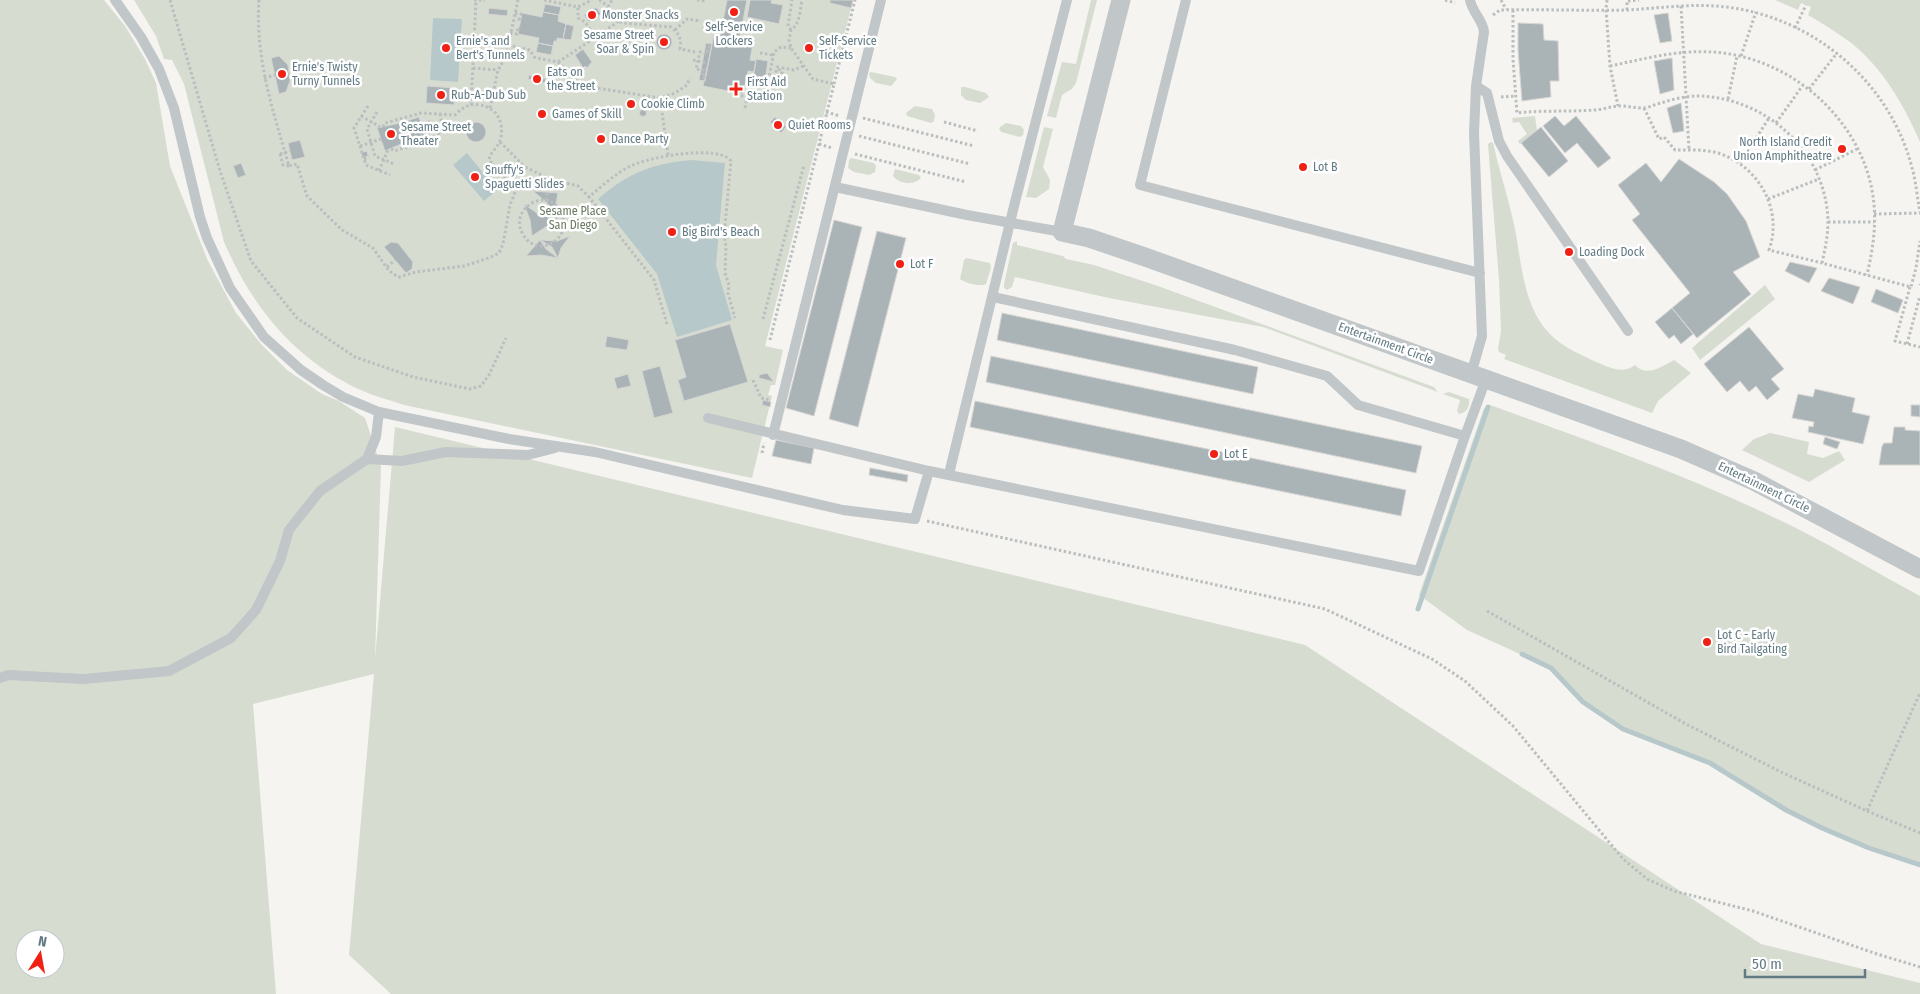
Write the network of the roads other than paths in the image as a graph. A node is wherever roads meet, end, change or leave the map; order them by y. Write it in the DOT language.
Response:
graph roads {
  1 [pos="115,0"];
  2 [pos="881,0"];
  3 [pos="1067,0"];
  4 [pos="1121,0"];
  5 [pos="1186,0"];
  6 [pos="1470,0"];
  7 [pos="1476,86"];
  8 [pos="835,187"];
  9 [pos="1011,222"];
  10 [pos="1062,232"];
  11 [pos="1480,274"];
  12 [pos="993,297"];
  13 [pos="1628,331"];
  14 [pos="1479,376"];
  15 [pos="379,412"];
  16 [pos="708,418"];
  17 [pos="773,434"];
  18 [pos="1465,436"];
  19 [pos="562,446"];
  20 [pos="367,458"];
  21 [pos="929,471"];
  22 [pos="949,474"];
  23 [pos="1920,569"];
  24 [pos="0,678"];
  1 -- 15 [label="lane"];
  2 -- 8 [label="lane"];
  3 -- 9 [label="lane"];
  4 -- 10 [label="street"];
  5 -- 11 [label="lane"];
  6 -- 7 [label="lane"];
  7 -- 11 [label="lane"];
  7 -- 13 [label="lane"];
  8 -- 9 [label="lane"];
  8 -- 17 [label="lane"];
  9 -- 10 [label="lane"];
  9 -- 12 [label="lane"];
  10 -- 14 [label="street, Entertainment Circle"];
  11 -- 14 [label="lane"];
  12 -- 18 [label="lane"];
  12 -- 22 [label="lane"];
  14 -- 18 [label="lane"];
  14 -- 23 [label="street, Entertainment Circle"];
  15 -- 19 [label="lane"];
  15 -- 20 [label="lane"];
  16 -- 17 [label="lane"];
  17 -- 21 [label="lane"];
  18 -- 22 [label="lane"];
  19 -- 20 [label="lane"];
  19 -- 21 [label="lane"];
  20 -- 24 [label="lane"];
  21 -- 22 [label="lane"];
}
